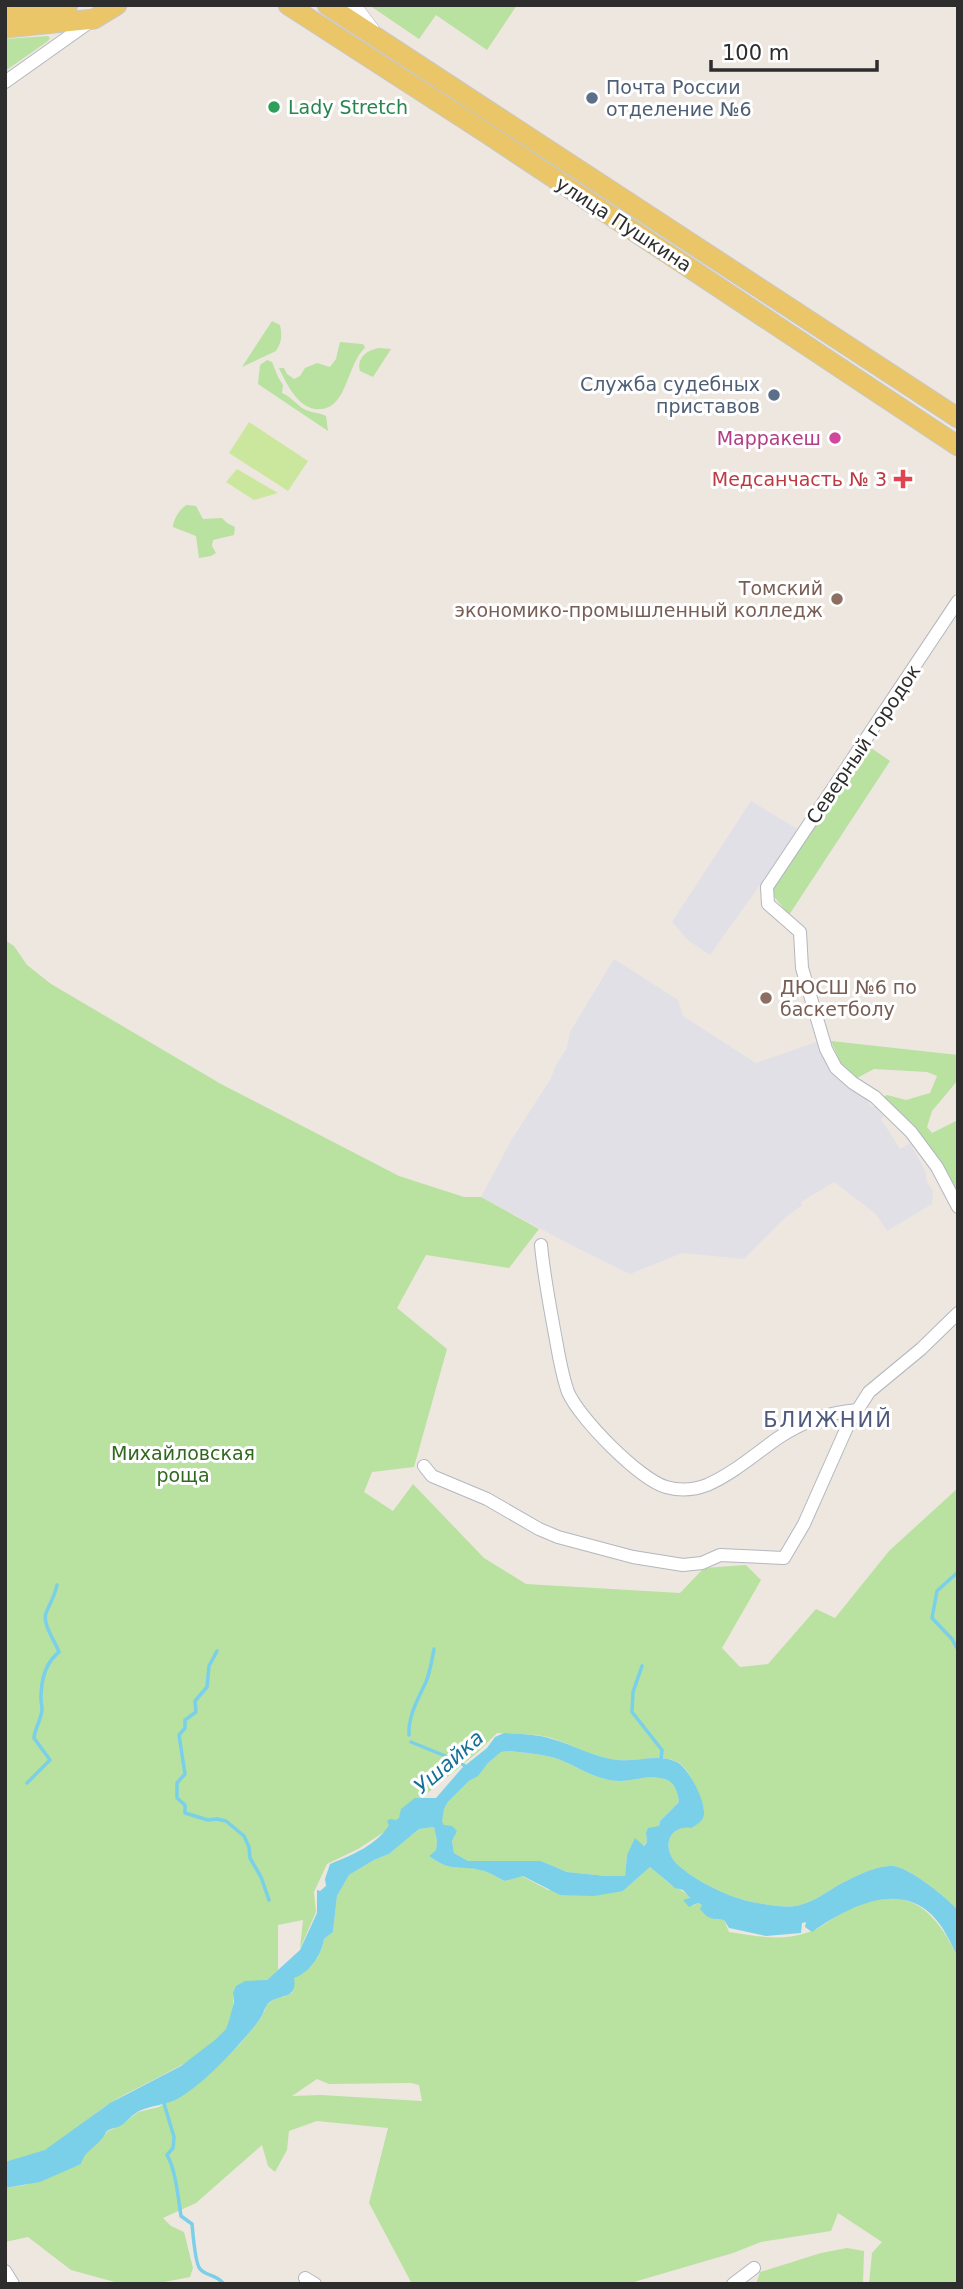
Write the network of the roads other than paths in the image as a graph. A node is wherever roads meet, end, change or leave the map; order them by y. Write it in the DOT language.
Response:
graph roads {
  1 [pos="68,5"];
  2 [pos="117,5"];
  3 [pos="288,5"];
  4 [pos="327,5"];
  5 [pos="351,5"];
  6 [pos="5,13"];
  7 [pos="94,19"];
  8 [pos="5,28"];
  9 [pos="374,35"];
  10 [pos="5,82"];
  11 [pos="958,418"];
  12 [pos="958,446"];
  13 [pos="958,601"];
  14 [pos="958,1207"];
  15 [pos="541,1245"];
  16 [pos="958,1313"];
  17 [pos="858,1410"];
  18 [pos="424,1466"];
  19 [pos="754,2268"];
  20 [pos="5,2271"];
  21 [pos="13,2284"];
  22 [pos="733,2284"];
  1 -- 6 [label="main road"];
  2 -- 7 [label="main road"];
  3 -- 12 [label="main road, улица Пушкина"];
  4 -- 9 [label="main road, улица Пушкина"];
  5 -- 9 [label="main road"];
  7 -- 8 [label="main road"];
  7 -- 10 [label="street"];
  9 -- 11 [label="main road, улица Пушкина"];
  13 -- 14 [label="street, Северный городок"];
  15 -- 17 [label="street"];
  16 -- 17 [label="street"];
  17 -- 18 [label="street"];
  19 -- 22 [label="street"];
  20 -- 21 [label="street"];
}
